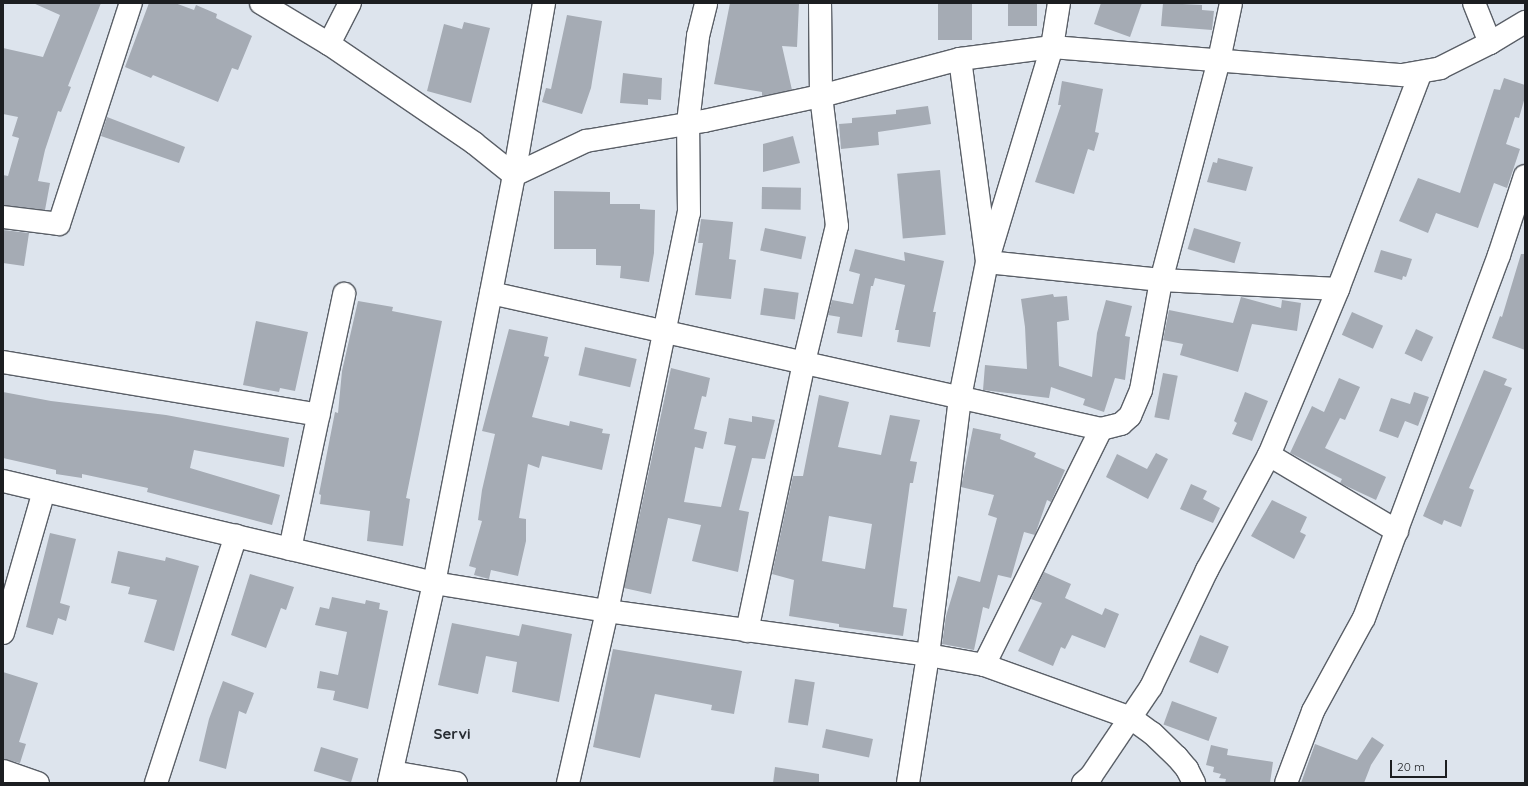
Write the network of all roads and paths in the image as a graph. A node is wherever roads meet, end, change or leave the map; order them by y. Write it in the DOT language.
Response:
graph roads {
  1 [pos="131,3"];
  2 [pos="261,3"];
  3 [pos="350,3"];
  4 [pos="544,3"];
  5 [pos="706,3"];
  6 [pos="820,3"];
  7 [pos="1059,3"];
  8 [pos="1231,3"];
  9 [pos="1474,3"];
  10 [pos="1525,22"];
  11 [pos="329,44"];
  12 [pos="1490,44"];
  13 [pos="1052,48"];
  14 [pos="960,59"];
  15 [pos="1219,60"];
  16 [pos="1420,74"];
  17 [pos="821,96"];
  18 [pos="688,123"];
  19 [pos="514,174"];
  20 [pos="1525,176"];
  21 [pos="3,217"];
  22 [pos="987,262"];
  23 [pos="1162,280"];
  24 [pos="1338,289"];
  25 [pos="491,293"];
  26 [pos="344,294"];
  27 [pos="665,332"];
  28 [pos="3,362"];
  29 [pos="804,362"];
  30 [pos="960,397"];
  31 [pos="319,415"];
  32 [pos="1101,429"];
  33 [pos="1269,455"];
  34 [pos="3,481"];
  35 [pos="44,491"];
  36 [pos="1397,531"];
  37 [pos="236,536"];
  38 [pos="290,549"];
  39 [pos="434,583"];
  40 [pos="607,611"];
  41 [pos="747,631"];
  42 [pos="3,632"];
  43 [pos="928,655"];
  44 [pos="984,665"];
  45 [pos="1131,718"];
  46 [pos="3,771"];
  47 [pos="391,777"];
  48 [pos="38,783"];
  49 [pos="156,783"];
  50 [pos="456,783"];
  51 [pos="568,783"];
  52 [pos="908,783"];
  53 [pos="1083,783"];
  54 [pos="1194,783"];
  55 [pos="1286,783"];
  1 -- 21 [label="street"];
  2 -- 11 [label="street"];
  3 -- 11 [label="street"];
  4 -- 19 [label="street"];
  5 -- 18 [label="street"];
  6 -- 17 [label="street"];
  7 -- 13 [label="street"];
  8 -- 15 [label="street"];
  9 -- 12 [label="street"];
  10 -- 12 [label="street"];
  11 -- 19 [label="street"];
  12 -- 16 [label="street"];
  13 -- 14 [label="street"];
  13 -- 15 [label="street"];
  13 -- 22 [label="street"];
  14 -- 17 [label="street"];
  14 -- 22 [label="street"];
  15 -- 16 [label="street"];
  15 -- 23 [label="street"];
  16 -- 24 [label="street"];
  17 -- 18 [label="street"];
  17 -- 29 [label="street"];
  18 -- 19 [label="street"];
  18 -- 27 [label="street"];
  19 -- 25 [label="street"];
  20 -- 36 [label="street"];
  22 -- 23 [label="street"];
  22 -- 30 [label="street"];
  23 -- 24 [label="street"];
  23 -- 32 [label="street"];
  24 -- 33 [label="street"];
  25 -- 27 [label="street"];
  25 -- 39 [label="street"];
  26 -- 31 [label="street"];
  27 -- 29 [label="street"];
  27 -- 40 [label="street"];
  28 -- 31 [label="street"];
  29 -- 30 [label="street"];
  29 -- 41 [label="street"];
  30 -- 32 [label="street"];
  30 -- 43 [label="street"];
  31 -- 38 [label="street"];
  32 -- 44 [label="street"];
  33 -- 36 [label="street"];
  33 -- 45 [label="street"];
  34 -- 35 [label="street"];
  35 -- 37 [label="street"];
  35 -- 42 [label="street"];
  36 -- 55 [label="street"];
  37 -- 38 [label="street"];
  37 -- 49 [label="street"];
  38 -- 39 [label="street"];
  39 -- 40 [label="street"];
  39 -- 47 [label="street"];
  40 -- 41 [label="street"];
  40 -- 51 [label="street"];
  41 -- 43 [label="street"];
  43 -- 44 [label="street"];
  43 -- 52 [label="street"];
  44 -- 45 [label="street"];
  45 -- 53 [label="street"];
  45 -- 54 [label="street"];
  46 -- 48 [label="street"];
  47 -- 50 [label="street"];
}
